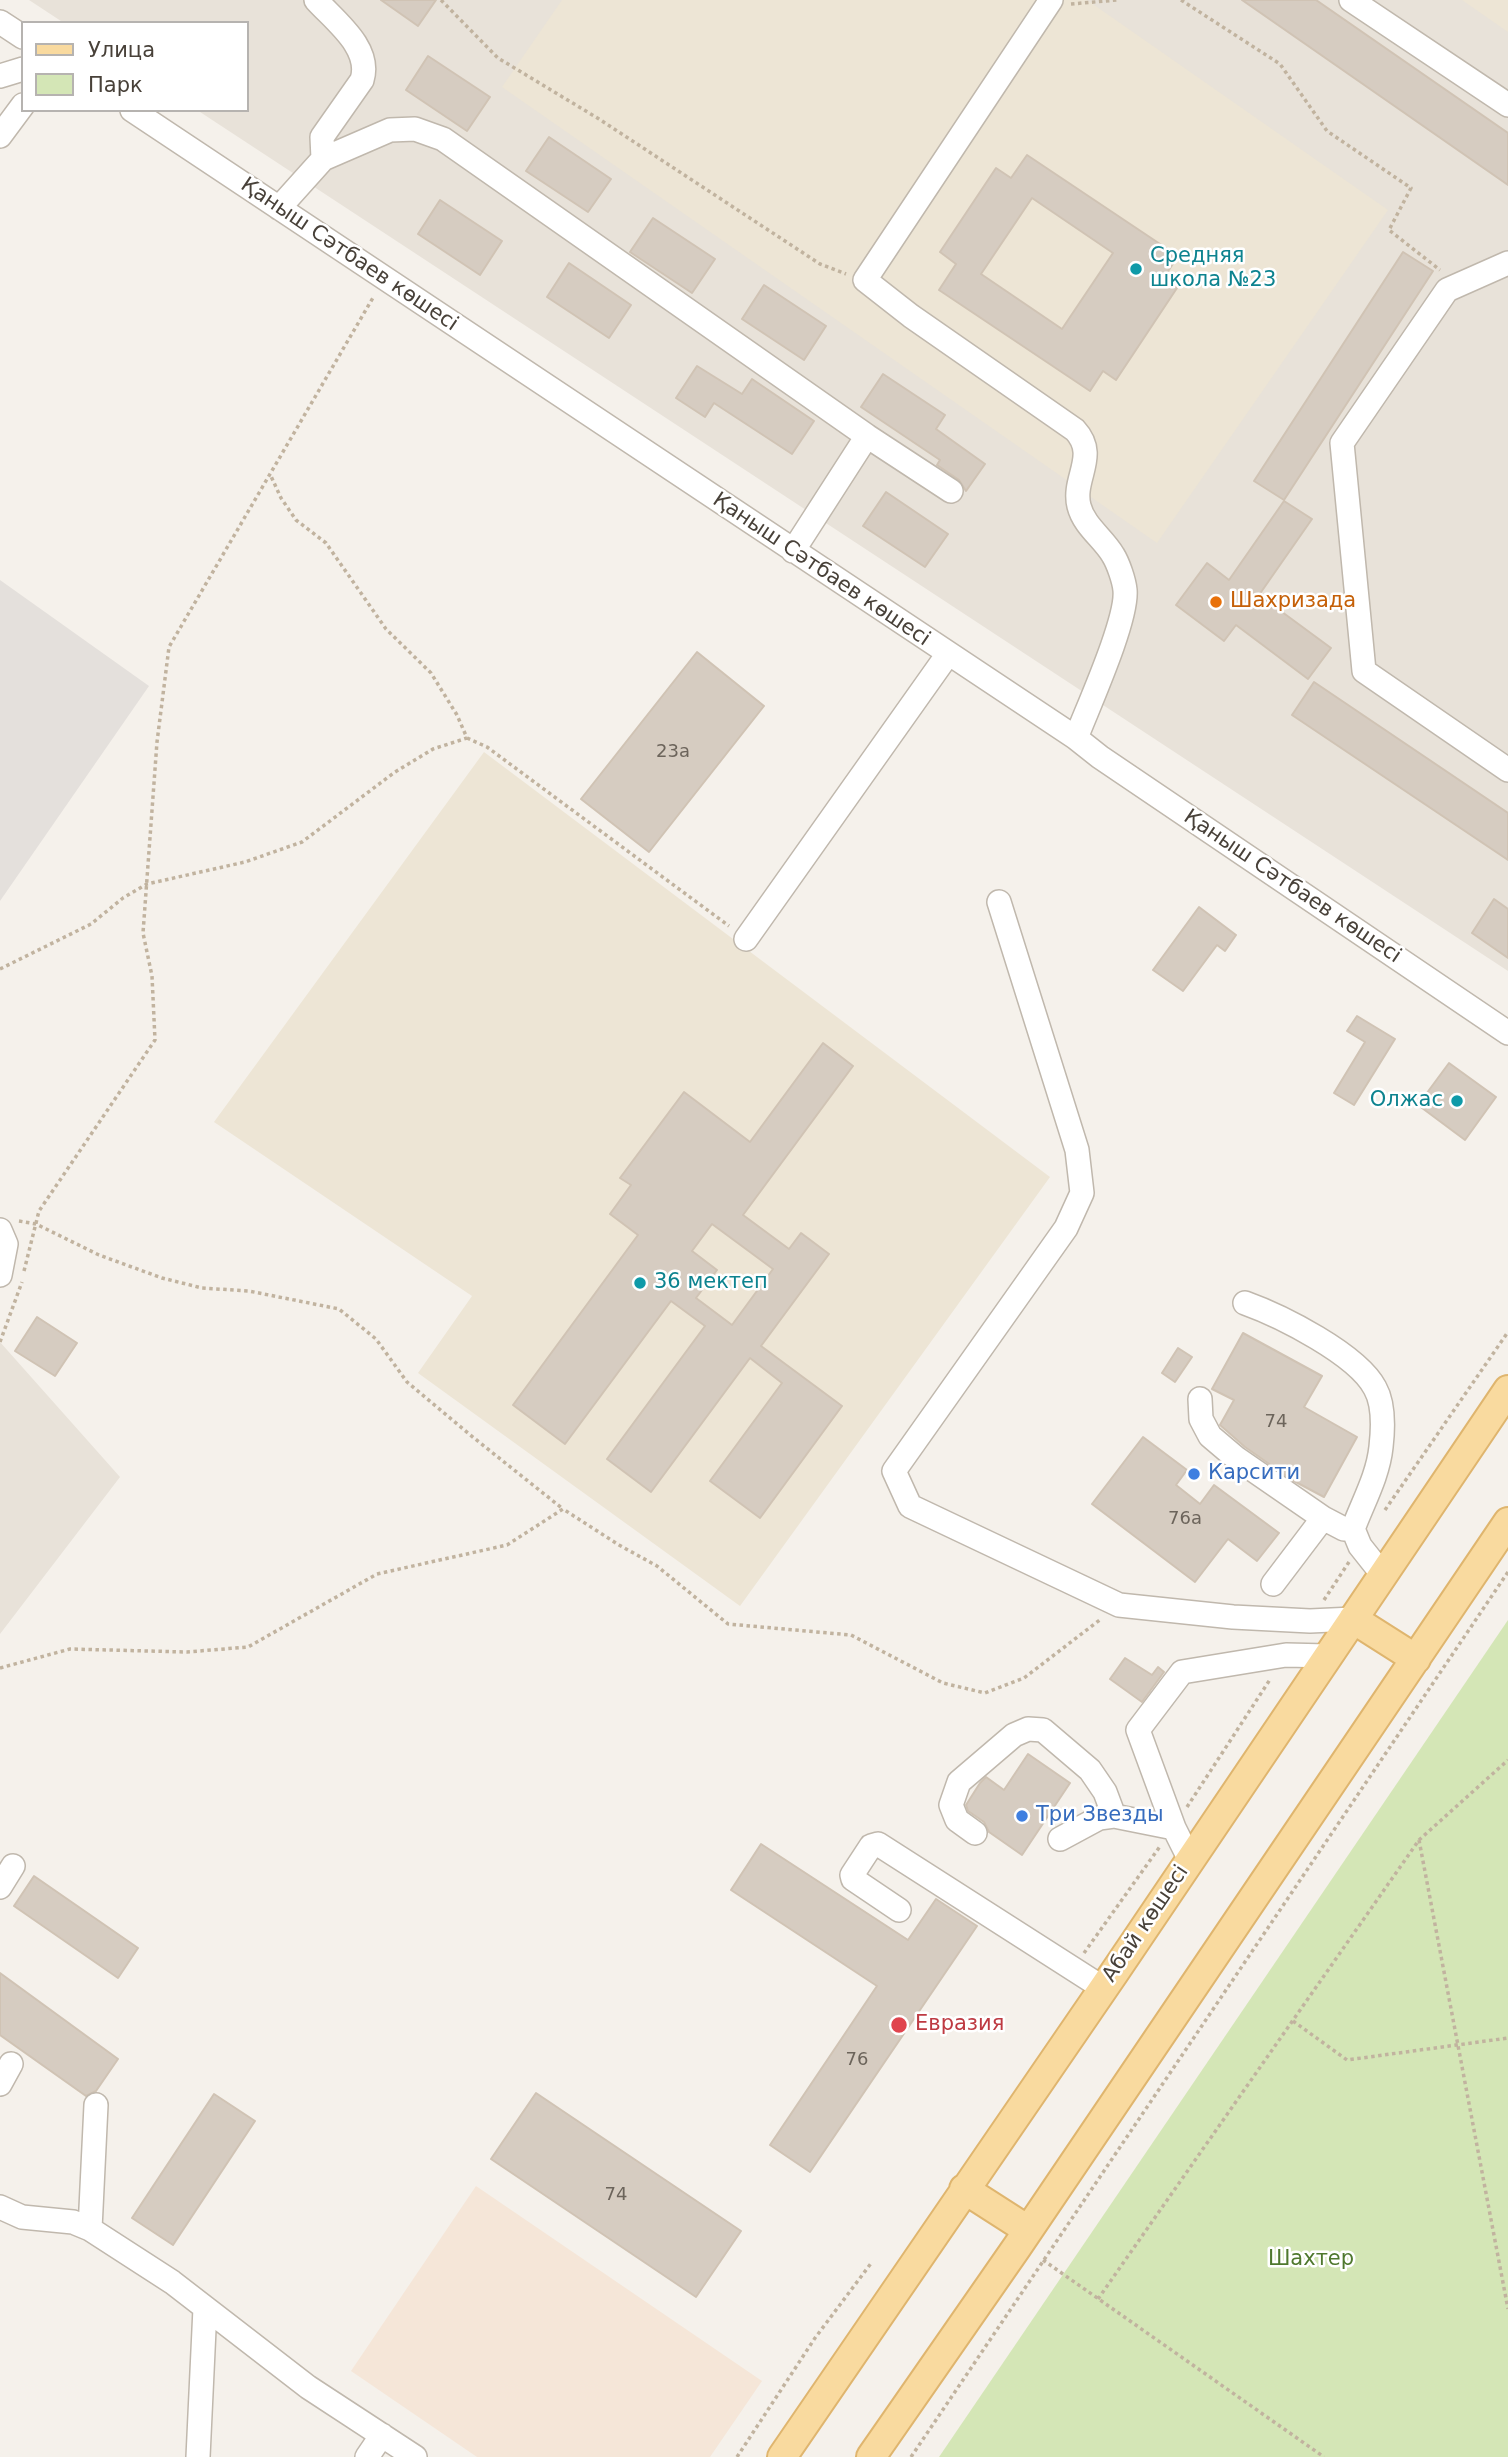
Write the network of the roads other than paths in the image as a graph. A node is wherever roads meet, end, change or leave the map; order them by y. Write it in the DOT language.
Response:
graph roads {
  1 [pos="316,0"];
  2 [pos="1351,0"];
  3 [pos="1050,3"];
  4 [pos="0,22"];
  5 [pos="21,36"];
  6 [pos="21,70"];
  7 [pos="0,76"];
  8 [pos="1508,105"];
  9 [pos="21,108"];
  10 [pos="135,112"];
  11 [pos="0,136"];
  12 [pos="323,159"];
  13 [pos="279,208"];
  14 [pos="1508,263"];
  15 [pos="867,436"];
  16 [pos="951,491"];
  17 [pos="793,551"];
  18 [pos="948,654"];
  19 [pos="1076,738"];
  20 [pos="1508,770"];
  21 [pos="999,902"];
  22 [pos="746,939"];
  23 [pos="1508,1033"];
  24 [pos="6,1225"];
  25 [pos="0,1275"];
  26 [pos="1245,1303"];
  27 [pos="1508,1390"];
  28 [pos="1200,1399"];
  29 [pos="1323,1518"];
  30 [pos="1508,1522"];
  31 [pos="1353,1529"];
  32 [pos="1383,1575"];
  33 [pos="1273,1584"];
  34 [pos="1353,1619"];
  35 [pos="1328,1656"];
  36 [pos="1416,1659"];
  37 [pos="1114,1816"];
  38 [pos="1174,1828"];
  39 [pos="975,1833"];
  40 [pos="1060,1839"];
  41 [pos="1190,1860"];
  42 [pos="13,1866"];
  43 [pos="0,1887"];
  44 [pos="899,1910"];
  45 [pos="1103,1988"];
  46 [pos="11,2064"];
  47 [pos="0,2084"];
  48 [pos="96,2105"];
  49 [pos="964,2189"];
  50 [pos="0,2207"];
  51 [pos="90,2229"];
  52 [pos="1028,2230"];
  53 [pos="205,2308"];
  54 [pos="382,2435"];
  55 [pos="198,2457"];
  56 [pos="367,2457"];
  57 [pos="415,2457"];
  58 [pos="782,2457"];
  59 [pos="871,2457"];
  1 -- 12 [label="street"];
  2 -- 8 [label="street"];
  3 -- 19 [label="street"];
  4 -- 5 [label="street"];
  6 -- 7 [label="street"];
  9 -- 11 [label="street"];
  10 -- 13 [label="street, Қаныш Сәтбаев көшесі"];
  12 -- 13 [label="street"];
  12 -- 15 [label="street"];
  13 -- 17 [label="street, Қаныш Сәтбаев көшесі"];
  14 -- 20 [label="street"];
  15 -- 16 [label="street"];
  15 -- 17 [label="street"];
  17 -- 18 [label="street, Қаныш Сәтбаев көшесі"];
  18 -- 19 [label="street, Қаныш Сәтбаев көшесі"];
  18 -- 22 [label="street"];
  19 -- 23 [label="street, Қаныш Сәтбаев көшесі"];
  21 -- 34 [label="street"];
  24 -- 25 [label="street"];
  26 -- 31 [label="street"];
  27 -- 32 [label="main road, Абай көшесі"];
  28 -- 29 [label="street"];
  29 -- 31 [label="street"];
  29 -- 33 [label="street"];
  30 -- 36 [label="main road"];
  31 -- 32 [label="street"];
  32 -- 34 [label="main road, Абай көшесі"];
  34 -- 35 [label="main road, Абай көшесі"];
  34 -- 36 [label="main road"];
  35 -- 38 [label="street"];
  35 -- 41 [label="main road, Абай көшесі"];
  36 -- 52 [label="main road"];
  37 -- 38 [label="street"];
  37 -- 39 [label="street"];
  37 -- 40 [label="street"];
  38 -- 41 [label="street"];
  41 -- 45 [label="main road, Абай көшесі"];
  42 -- 43 [label="street"];
  44 -- 45 [label="street"];
  45 -- 49 [label="main road, Абай көшесі"];
  46 -- 47 [label="street"];
  48 -- 51 [label="street"];
  49 -- 52 [label="main road"];
  49 -- 58 [label="main road, Абай көшесі"];
  50 -- 51 [label="street"];
  51 -- 53 [label="street"];
  52 -- 59 [label="main road"];
  53 -- 54 [label="street"];
  53 -- 55 [label="street"];
  54 -- 56 [label="street"];
  54 -- 57 [label="street"];
}
